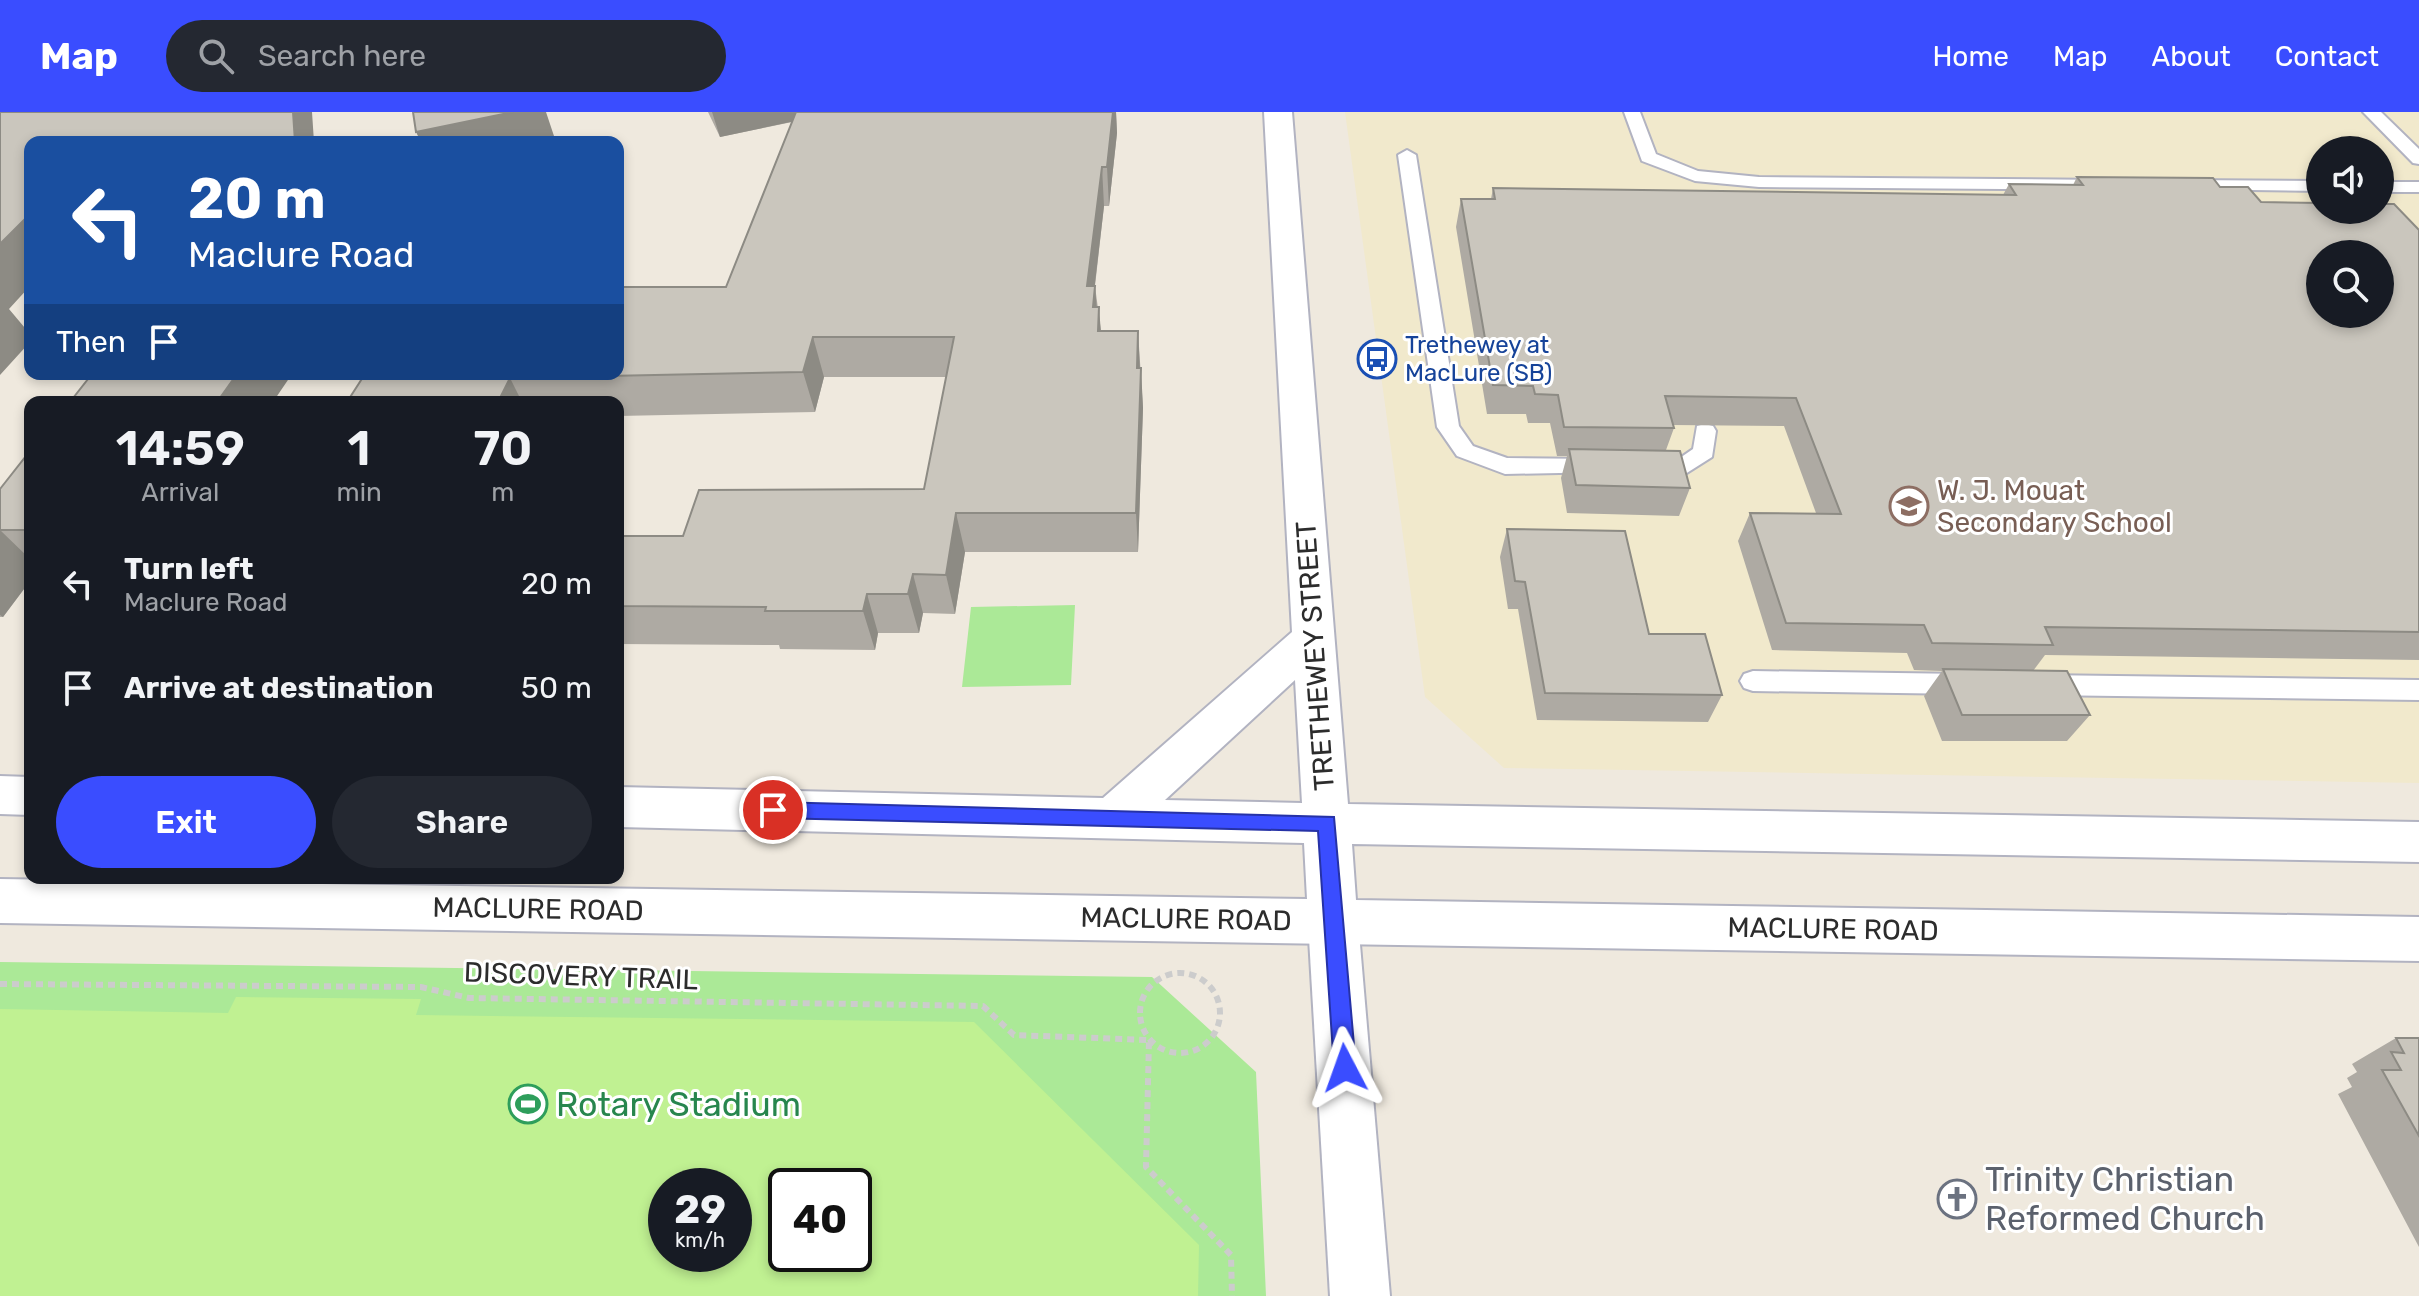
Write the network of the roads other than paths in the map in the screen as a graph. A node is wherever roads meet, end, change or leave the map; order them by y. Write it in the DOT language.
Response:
graph roads {
  1 [pos="1278,112"];
  2 [pos="1632,112"];
  3 [pos="2371,112"];
  4 [pos="1407,155"];
  5 [pos="2419,159"];
  6 [pos="2133,185"];
  7 [pos="2164,185"];
  8 [pos="2306,186"];
  9 [pos="2394,187"];
  10 [pos="2419,187"];
  11 [pos="1705,431"];
  12 [pos="1313,638"];
  13 [pos="1753,681"];
  14 [pos="1991,685"];
  15 [pos="2023,685"];
  16 [pos="2419,690"];
  17 [pos="0,795"];
  18 [pos="24,796"];
  19 [pos="624,807"];
  20 [pos="1114,817"];
  21 [pos="1327,823"];
  22 [pos="2419,842"];
  23 [pos="0,901"];
  24 [pos="1333,921"];
  25 [pos="2419,939"];
  26 [pos="1360,1296"];
  1 -- 12 [label="main road, TRETHEWEY STREET"];
  2 -- 6 [label="lane"];
  3 -- 5 [label="lane"];
  4 -- 11 [label="lane"];
  7 -- 8 [label="lane"];
  9 -- 10 [label="lane"];
  12 -- 20 [label="main road"];
  12 -- 21 [label="main road, TRETHEWEY STREET"];
  13 -- 14 [label="lane"];
  15 -- 16 [label="lane"];
  17 -- 18 [label="main road"];
  19 -- 20 [label="main road"];
  20 -- 21 [label="main road"];
  21 -- 22 [label="main road"];
  21 -- 24 [label="main road, TRETHEWEY STREET"];
  23 -- 24 [label="main road, MACLURE ROAD"];
  24 -- 25 [label="main road, MACLURE ROAD"];
  24 -- 26 [label="main road, TRETHEWEY STREET"];
}
